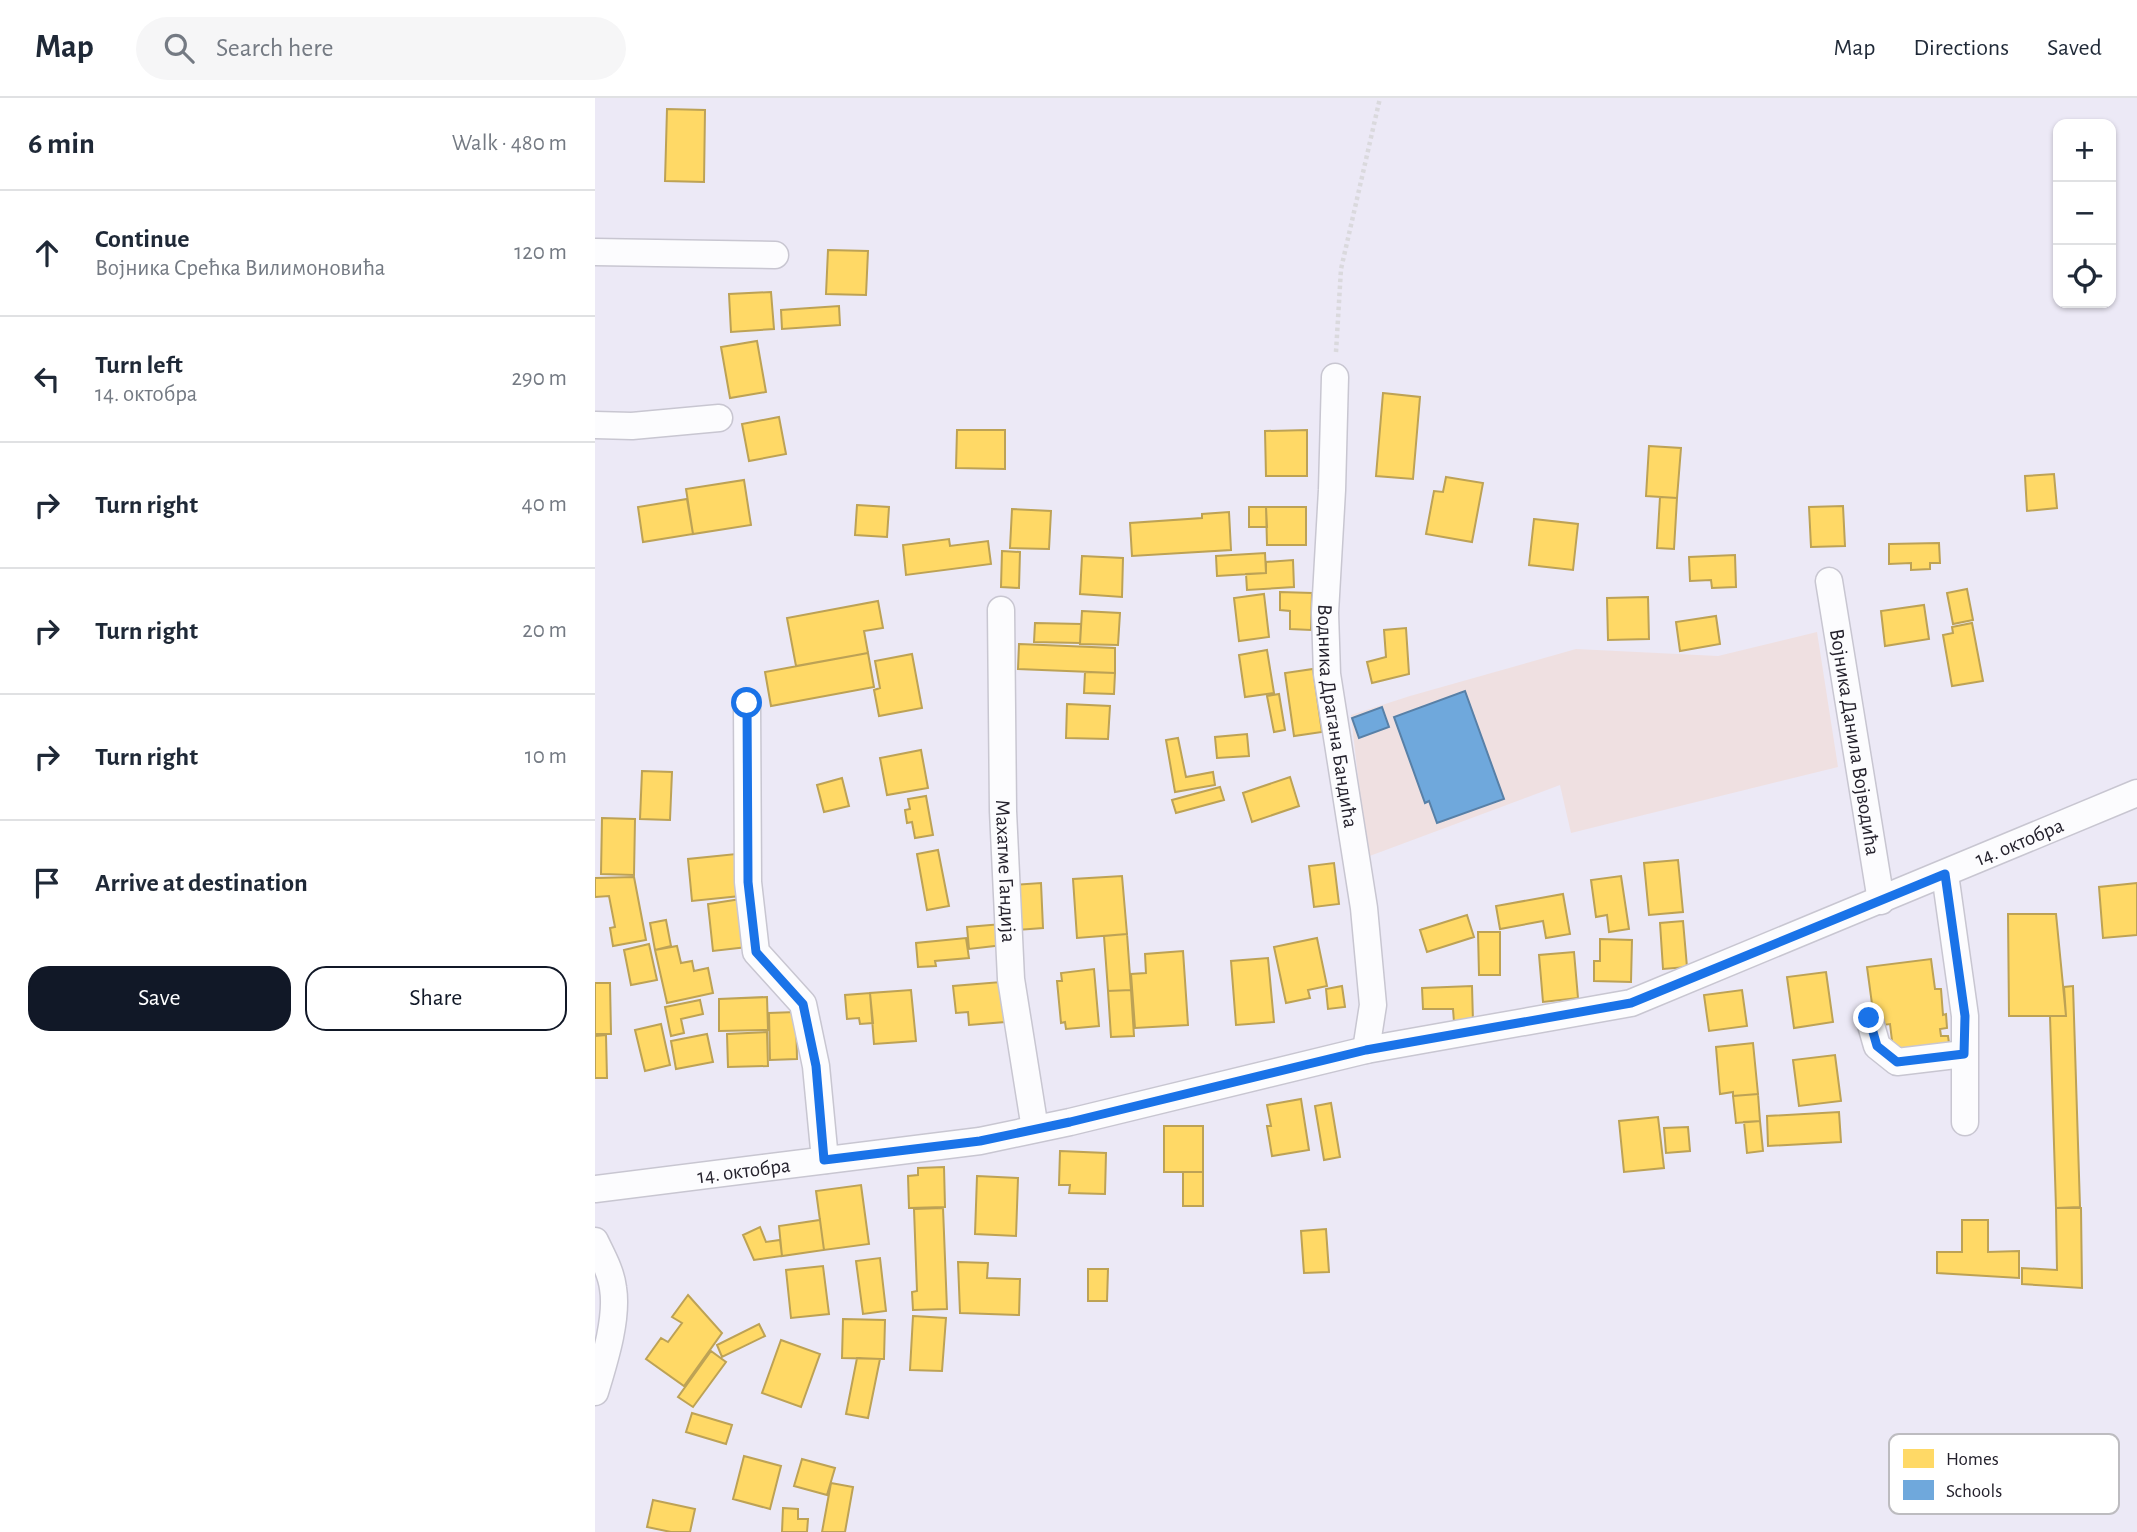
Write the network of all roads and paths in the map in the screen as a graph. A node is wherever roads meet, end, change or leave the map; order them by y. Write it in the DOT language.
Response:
graph roads {
  1 [pos="1380,98"];
  2 [pos="595,252"];
  3 [pos="775,255"];
  4 [pos="1335,377"];
  5 [pos="719,418"];
  6 [pos="595,425"];
  7 [pos="1829,581"];
  8 [pos="1001,610"];
  9 [pos="747,703"];
  10 [pos="2137,793"];
  11 [pos="1945,874"];
  12 [pos="1881,901"];
  13 [pos="1869,1018"];
  14 [pos="1366,1050"];
  15 [pos="1964,1054"];
  16 [pos="1965,1122"];
  17 [pos="1035,1129"];
  18 [pos="824,1160"];
  19 [pos="595,1189"];
  20 [pos="595,1241"];
  21 [pos="595,1392"];
  1 -- 4 [label="path"];
  2 -- 3 [label="street"];
  4 -- 14 [label="street, Водника Драгана Бандића"];
  5 -- 6 [label="street"];
  7 -- 12 [label="street, Војника Данила Војводића"];
  8 -- 17 [label="street, Махатме Гандија"];
  9 -- 18 [label="street"];
  10 -- 11 [label="street, 14. октобра"];
  11 -- 12 [label="street, 14. октобра"];
  11 -- 15 [label="street"];
  12 -- 14 [label="street, 14. октобра"];
  13 -- 15 [label="street"];
  14 -- 17 [label="street, 14. октобра"];
  15 -- 16 [label="street"];
  17 -- 18 [label="street, 14. октобра"];
  18 -- 19 [label="street, 14. октобра"];
  20 -- 21 [label="street"];
}
